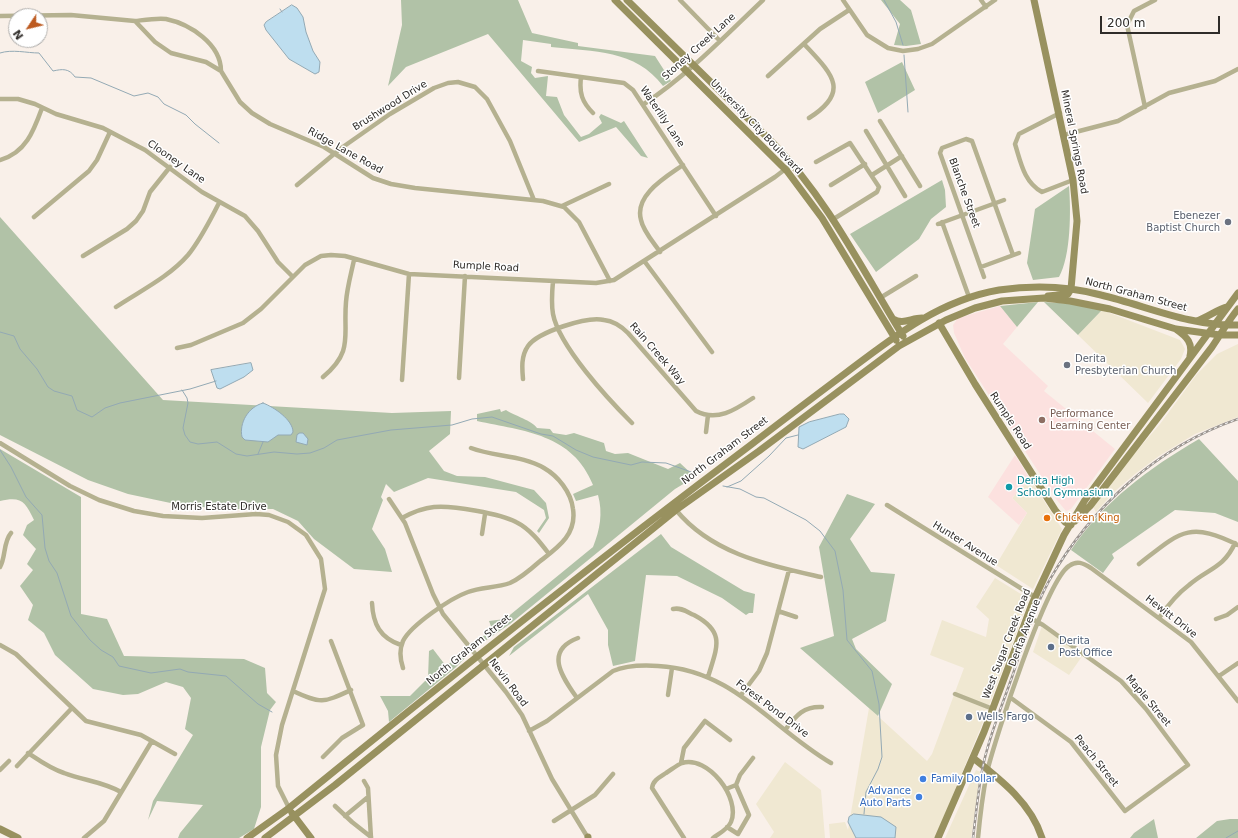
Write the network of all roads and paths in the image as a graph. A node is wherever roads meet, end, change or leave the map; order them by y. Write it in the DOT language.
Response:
graph roads {
  1 [pos="615,0"];
  2 [pos="627,0"];
  3 [pos="680,0"];
  4 [pos="763,0"];
  5 [pos="843,0"];
  6 [pos="981,0"];
  7 [pos="995,0"];
  8 [pos="1034,0"];
  9 [pos="1155,0"];
  10 [pos="986,7"];
  11 [pos="849,10"];
  12 [pos="0,16"];
  13 [pos="149,20"];
  14 [pos="135,21"];
  15 [pos="148,34"];
  16 [pos="720,41"];
  17 [pos="804,44"];
  18 [pos="216,53"];
  19 [pos="206,62"];
  20 [pos="690,68"];
  21 [pos="1238,68"];
  22 [pos="221,71"];
  23 [pos="538,71"];
  24 [pos="768,76"];
  25 [pos="581,77"];
  26 [pos="0,99"];
  27 [pos="644,104"];
  28 [pos="1144,107"];
  29 [pos="42,108"];
  30 [pos="1060,113"];
  31 [pos="594,114"];
  32 [pos="809,118"];
  33 [pos="880,121"];
  34 [pos="866,131"];
  35 [pos="110,132"];
  36 [pos="1064,135"];
  37 [pos="336,154"];
  38 [pos="902,156"];
  39 [pos="0,160"];
  40 [pos="816,162"];
  41 [pos="792,164"];
  42 [pos="865,164"];
  43 [pos="683,165"];
  44 [pos="887,165"];
  45 [pos="170,167"];
  46 [pos="786,170"];
  47 [pos="872,175"];
  48 [pos="1073,180"];
  49 [pos="609,184"];
  50 [pos="832,185"];
  51 [pos="296,186"];
  52 [pos="920,186"];
  53 [pos="905,196"];
  54 [pos="534,200"];
  55 [pos="1004,200"];
  56 [pos="219,202"];
  57 [pos="994,203"];
  58 [pos="562,206"];
  59 [pos="962,215"];
  60 [pos="716,216"];
  61 [pos="34,217"];
  62 [pos="832,220"];
  63 [pos="660,252"];
  64 [pos="1019,253"];
  65 [pos="1013,255"];
  66 [pos="83,256"];
  67 [pos="354,260"];
  68 [pos="645,262"];
  69 [pos="981,267"];
  70 [pos="409,274"];
  71 [pos="292,276"];
  72 [pos="465,276"];
  73 [pos="916,276"];
  74 [pos="984,276"];
  75 [pos="553,280"];
  76 [pos="610,281"];
  77 [pos="1071,289"];
  78 [pos="1238,293"];
  79 [pos="969,297"];
  80 [pos="880,298"];
  81 [pos="1044,298"];
  82 [pos="116,307"];
  83 [pos="1227,307"];
  84 [pos="1238,309"];
  85 [pos="922,318"];
  86 [pos="893,319"];
  87 [pos="1195,322"];
  88 [pos="939,323"];
  89 [pos="1214,325"];
  90 [pos="1224,325"];
  91 [pos="1238,325"];
  92 [pos="1176,328"];
  93 [pos="558,329"];
  94 [pos="901,332"];
  95 [pos="1209,334"];
  96 [pos="1220,335"];
  97 [pos="1238,335"];
  98 [pos="894,337"];
  99 [pos="906,341"];
  100 [pos="899,346"];
  101 [pos="177,348"];
  102 [pos="712,352"];
  103 [pos="1190,356"];
  104 [pos="323,377"];
  105 [pos="459,378"];
  106 [pos="523,379"];
  107 [pos="402,380"];
  108 [pos="753,398"];
  109 [pos="708,415"];
  110 [pos="632,423"];
  111 [pos="706,432"];
  112 [pos="1132,437"];
  113 [pos="0,443"];
  114 [pos="471,448"];
  115 [pos="1123,462"];
  116 [pos="389,499"];
  117 [pos="887,505"];
  118 [pos="676,510"];
  119 [pos="485,514"];
  120 [pos="402,518"];
  121 [pos="1070,525"];
  122 [pos="11,533"];
  123 [pos="482,534"];
  124 [pos="1236,544"];
  125 [pos="549,554"];
  126 [pos="1079,562"];
  127 [pos="1139,564"];
  128 [pos="0,567"];
  129 [pos="789,570"];
  130 [pos="821,577"];
  131 [pos="1035,597"];
  132 [pos="372,603"];
  133 [pos="1238,607"];
  134 [pos="440,608"];
  135 [pos="673,609"];
  136 [pos="778,611"];
  137 [pos="1027,616"];
  138 [pos="796,617"];
  139 [pos="1159,618"];
  140 [pos="1216,619"];
  141 [pos="1038,622"];
  142 [pos="578,638"];
  143 [pos="331,641"];
  144 [pos="0,645"];
  145 [pos="401,645"];
  146 [pos="476,656"];
  147 [pos="1238,663"];
  148 [pos="483,664"];
  149 [pos="403,668"];
  150 [pos="672,668"];
  151 [pos="1219,676"];
  152 [pos="708,677"];
  153 [pos="351,690"];
  154 [pos="293,691"];
  155 [pos="955,694"];
  156 [pos="668,695"];
  157 [pos="741,696"];
  158 [pos="577,698"];
  159 [pos="1011,698"];
  160 [pos="1238,701"];
  161 [pos="822,707"];
  162 [pos="71,709"];
  163 [pos="993,709"];
  164 [pos="785,730"];
  165 [pos="529,731"];
  166 [pos="730,740"];
  167 [pos="152,741"];
  168 [pos="28,753"];
  169 [pos="175,754"];
  170 [pos="323,757"];
  171 [pos="752,758"];
  172 [pos="973,758"];
  173 [pos="9,761"];
  174 [pos="830,762"];
  175 [pos="681,763"];
  176 [pos="17,766"];
  177 [pos="0,770"];
  178 [pos="988,770"];
  179 [pos="612,774"];
  180 [pos="364,781"];
  181 [pos="736,785"];
  182 [pos="726,788"];
  183 [pos="121,792"];
  184 [pos="368,798"];
  185 [pos="336,806"];
  186 [pos="289,808"];
  187 [pos="572,811"];
  188 [pos="1125,811"];
  189 [pos="294,816"];
  190 [pos="346,816"];
  191 [pos="554,821"];
  192 [pos="727,827"];
  193 [pos="0,829"];
  194 [pos="371,837"];
  195 [pos="715,837"];
  196 [pos="18,838"];
  197 [pos="84,838"];
  198 [pos="247,838"];
  199 [pos="266,838"];
  200 [pos="311,838"];
  201 [pos="588,838"];
  202 [pos="684,838"];
  203 [pos="938,838"];
  204 [pos="978,838"];
  205 [pos="1042,838"];
  1 -- 20 [label="main road, University City Boulevard"];
  2 -- 20 [label="main road, University City Boulevard"];
  3 -- 16 [label="street"];
  4 -- 16 [label="street, Stoney Creek Lane"];
  5 -- 11 [label="street"];
  6 -- 10 [label="street"];
  7 -- 10 [label="street"];
  8 -- 30 [label="main road, Mineral Springs Road"];
  9 -- 28 [label="street"];
  10 -- 11 [label="street"];
  11 -- 17 [label="street"];
  12 -- 14 [label="street, Ridge Lane Road"];
  13 -- 14 [label="street, Ridge Lane Road"];
  13 -- 15 [label="street"];
  13 -- 18 [label="street, Ridge Lane Road"];
  14 -- 15 [label="street, Ridge Lane Road"];
  15 -- 19 [label="street, Ridge Lane Road"];
  16 -- 20 [label="street, Stoney Creek Lane"];
  17 -- 24 [label="street"];
  17 -- 32 [label="street"];
  18 -- 19 [label="street"];
  18 -- 22 [label="street, Ridge Lane Road"];
  19 -- 22 [label="street, Ridge Lane Road"];
  20 -- 27 [label="street, Stoney Creek Lane"];
  20 -- 41 [label="main road, University City Boulevard"];
  20 -- 46 [label="main road, University City Boulevard"];
  21 -- 28 [label="street"];
  22 -- 37 [label="street, Ridge Lane Road"];
  23 -- 25 [label="street, Waterlily Lane"];
  25 -- 27 [label="street, Waterlily Lane"];
  25 -- 31 [label="street"];
  26 -- 29 [label="street, Clooney Lane"];
  27 -- 43 [label="street, Waterlily Lane"];
  28 -- 36 [label="street"];
  29 -- 35 [label="street, Clooney Lane"];
  29 -- 39 [label="street"];
  30 -- 36 [label="main road, Mineral Springs Road"];
  30 -- 48 [label="street"];
  33 -- 38 [label="street"];
  34 -- 44 [label="street"];
  35 -- 45 [label="street, Clooney Lane"];
  35 -- 61 [label="street"];
  36 -- 48 [label="main road, Mineral Springs Road"];
  37 -- 51 [label="street, Brushwood Drive"];
  37 -- 54 [label="street, Ridge Lane Road"];
  37 -- 54 [label="street, Brushwood Drive"];
  38 -- 44 [label="street"];
  38 -- 52 [label="street"];
  40 -- 42 [label="street"];
  41 -- 46 [label="street, Rumple Road"];
  41 -- 62 [label="main road, University City Boulevard"];
  42 -- 47 [label="street"];
  42 -- 50 [label="street"];
  43 -- 60 [label="street, Waterlily Lane"];
  43 -- 63 [label="street"];
  44 -- 47 [label="street"];
  44 -- 53 [label="street"];
  45 -- 56 [label="street, Clooney Lane"];
  45 -- 66 [label="street"];
  46 -- 60 [label="street, Rumple Road"];
  46 -- 98 [label="main road, University City Boulevard"];
  47 -- 62 [label="street"];
  48 -- 77 [label="main road, Mineral Springs Road"];
  49 -- 58 [label="street"];
  54 -- 58 [label="street, Ridge Lane Road"];
  55 -- 57 [label="street"];
  56 -- 71 [label="street, Clooney Lane"];
  56 -- 82 [label="street"];
  57 -- 59 [label="street"];
  57 -- 59 [label="street, Blanche Street"];
  57 -- 65 [label="street, Blanche Street"];
  58 -- 76 [label="street"];
  59 -- 69 [label="street, Blanche Street"];
  59 -- 79 [label="street"];
  60 -- 63 [label="street, Rumple Road"];
  62 -- 80 [label="main road, University City Boulevard"];
  63 -- 68 [label="street, Rumple Road"];
  64 -- 65 [label="street"];
  65 -- 69 [label="street"];
  67 -- 70 [label="street, Rumple Road"];
  67 -- 71 [label="street, Rumple Road"];
  67 -- 104 [label="street"];
  68 -- 76 [label="street, Rumple Road"];
  68 -- 102 [label="street"];
  69 -- 74 [label="street, Blanche Street"];
  70 -- 72 [label="street, Rumple Road"];
  70 -- 107 [label="street"];
  71 -- 101 [label="street, Rumple Road"];
  72 -- 75 [label="street, Rumple Road"];
  72 -- 105 [label="street"];
  73 -- 80 [label="street"];
  75 -- 76 [label="street, Rumple Road"];
  75 -- 93 [label="street"];
  77 -- 79 [label="main road, North Graham Street"];
  77 -- 81 [label="main road"];
  77 -- 87 [label="main road, North Graham Street"];
  78 -- 83 [label="main road, West Sugar Creek Road"];
  79 -- 85 [label="main road, North Graham Street"];
  80 -- 86 [label="main road, University City Boulevard"];
  81 -- 88 [label="main road, North Graham Street"];
  81 -- 92 [label="main road, North Graham Street"];
  83 -- 87 [label="main road"];
  83 -- 89 [label="main road, West Sugar Creek Road"];
  84 -- 90 [label="main road, West Sugar Creek Road"];
  85 -- 86 [label="main road"];
  85 -- 94 [label="main road, North Graham Street"];
  86 -- 94 [label="main road, University City Boulevard"];
  87 -- 89 [label="main road, North Graham Street"];
  88 -- 99 [label="main road, North Graham Street"];
  88 -- 121 [label="main road, Rumple Road"];
  89 -- 90 [label="main road, North Graham Street"];
  89 -- 95 [label="main road, West Sugar Creek Road"];
  90 -- 91 [label="main road, North Graham Street"];
  90 -- 96 [label="main road, West Sugar Creek Road"];
  92 -- 95 [label="main road, North Graham Street"];
  92 -- 103 [label="main road"];
  93 -- 106 [label="street, Rain Creek Way"];
  93 -- 109 [label="street, Rain Creek Way"];
  93 -- 110 [label="street"];
  94 -- 98 [label="main road, North Graham Street"];
  94 -- 99 [label="main road, University City Boulevard"];
  95 -- 96 [label="main road, North Graham Street"];
  95 -- 103 [label="main road, West Sugar Creek Road"];
  96 -- 97 [label="main road, North Graham Street"];
  96 -- 115 [label="main road, West Sugar Creek Road"];
  98 -- 100 [label="main road, University City Boulevard"];
  98 -- 146 [label="main road, North Graham Street"];
  99 -- 100 [label="main road, North Graham Street"];
  100 -- 118 [label="main road, North Graham Street"];
  103 -- 112 [label="main road, West Sugar Creek Road"];
  108 -- 109 [label="street"];
  109 -- 111 [label="street"];
  112 -- 115 [label="main road"];
  112 -- 121 [label="main road, West Sugar Creek Road"];
  113 -- 154 [label="street, Morris Estate Drive"];
  114 -- 125 [label="street"];
  115 -- 121 [label="main road, West Sugar Creek Road"];
  116 -- 120 [label="street, Nevin Road"];
  117 -- 131 [label="street, Hunter Avenue"];
  118 -- 129 [label="street"];
  118 -- 148 [label="main road, North Graham Street"];
  119 -- 120 [label="street"];
  119 -- 123 [label="street"];
  119 -- 125 [label="street"];
  120 -- 134 [label="street, Nevin Road"];
  121 -- 131 [label="main road, West Sugar Creek Road"];
  122 -- 128 [label="street"];
  124 -- 127 [label="street"];
  124 -- 139 [label="street"];
  125 -- 134 [label="street"];
  126 -- 139 [label="street, Hewitt Drive"];
  126 -- 141 [label="street, Derita Avenue"];
  129 -- 130 [label="street"];
  129 -- 136 [label="street"];
  131 -- 137 [label="main road, West Sugar Creek Road"];
  132 -- 145 [label="street"];
  133 -- 140 [label="street"];
  134 -- 145 [label="street"];
  134 -- 146 [label="street, Nevin Road"];
  135 -- 152 [label="street"];
  136 -- 138 [label="street"];
  136 -- 157 [label="street"];
  137 -- 141 [label="street, Maple Street"];
  137 -- 163 [label="main road, West Sugar Creek Road"];
  139 -- 151 [label="street, Hewitt Drive"];
  141 -- 159 [label="street, Derita Avenue"];
  141 -- 188 [label="street, Maple Street"];
  142 -- 158 [label="street"];
  143 -- 153 [label="street"];
  144 -- 162 [label="street"];
  145 -- 149 [label="street"];
  146 -- 148 [label="street, Nevin Road"];
  146 -- 186 [label="main road, North Graham Street"];
  147 -- 151 [label="street"];
  148 -- 165 [label="street, Nevin Road"];
  148 -- 189 [label="main road, North Graham Street"];
  150 -- 152 [label="street, Forest Pond Drive"];
  150 -- 156 [label="street"];
  150 -- 158 [label="street, Forest Pond Drive"];
  151 -- 160 [label="street, Hewitt Drive"];
  152 -- 157 [label="street, Forest Pond Drive"];
  153 -- 154 [label="street"];
  153 -- 170 [label="street"];
  154 -- 186 [label="street, Morris Estate Drive"];
  155 -- 163 [label="street"];
  157 -- 164 [label="street, Forest Pond Drive"];
  158 -- 165 [label="street, Forest Pond Drive"];
  159 -- 178 [label="street, Derita Avenue"];
  159 -- 188 [label="street, Peach Street"];
  161 -- 164 [label="street"];
  162 -- 167 [label="street"];
  162 -- 168 [label="street"];
  163 -- 172 [label="main road, West Sugar Creek Road"];
  164 -- 174 [label="street, Forest Pond Drive"];
  165 -- 187 [label="street, Nevin Road"];
  166 -- 175 [label="street"];
  167 -- 169 [label="street"];
  167 -- 183 [label="street"];
  168 -- 176 [label="street"];
  168 -- 183 [label="street"];
  171 -- 181 [label="street"];
  172 -- 178 [label="main road"];
  172 -- 203 [label="main road, West Sugar Creek Road"];
  173 -- 177 [label="street"];
  175 -- 182 [label="street"];
  175 -- 202 [label="street"];
  178 -- 204 [label="street, Derita Avenue"];
  178 -- 205 [label="main road"];
  179 -- 187 [label="street"];
  180 -- 184 [label="street"];
  181 -- 182 [label="street"];
  181 -- 192 [label="street"];
  182 -- 192 [label="street"];
  183 -- 197 [label="street"];
  184 -- 190 [label="street"];
  184 -- 194 [label="street"];
  185 -- 190 [label="street"];
  186 -- 189 [label="main road"];
  186 -- 198 [label="main road, North Graham Street"];
  187 -- 191 [label="street"];
  187 -- 201 [label="street, Nevin Road"];
  189 -- 199 [label="main road, North Graham Street"];
  189 -- 200 [label="main road"];
  190 -- 194 [label="street"];
  192 -- 195 [label="street"];
  193 -- 196 [label="main road"];
}
